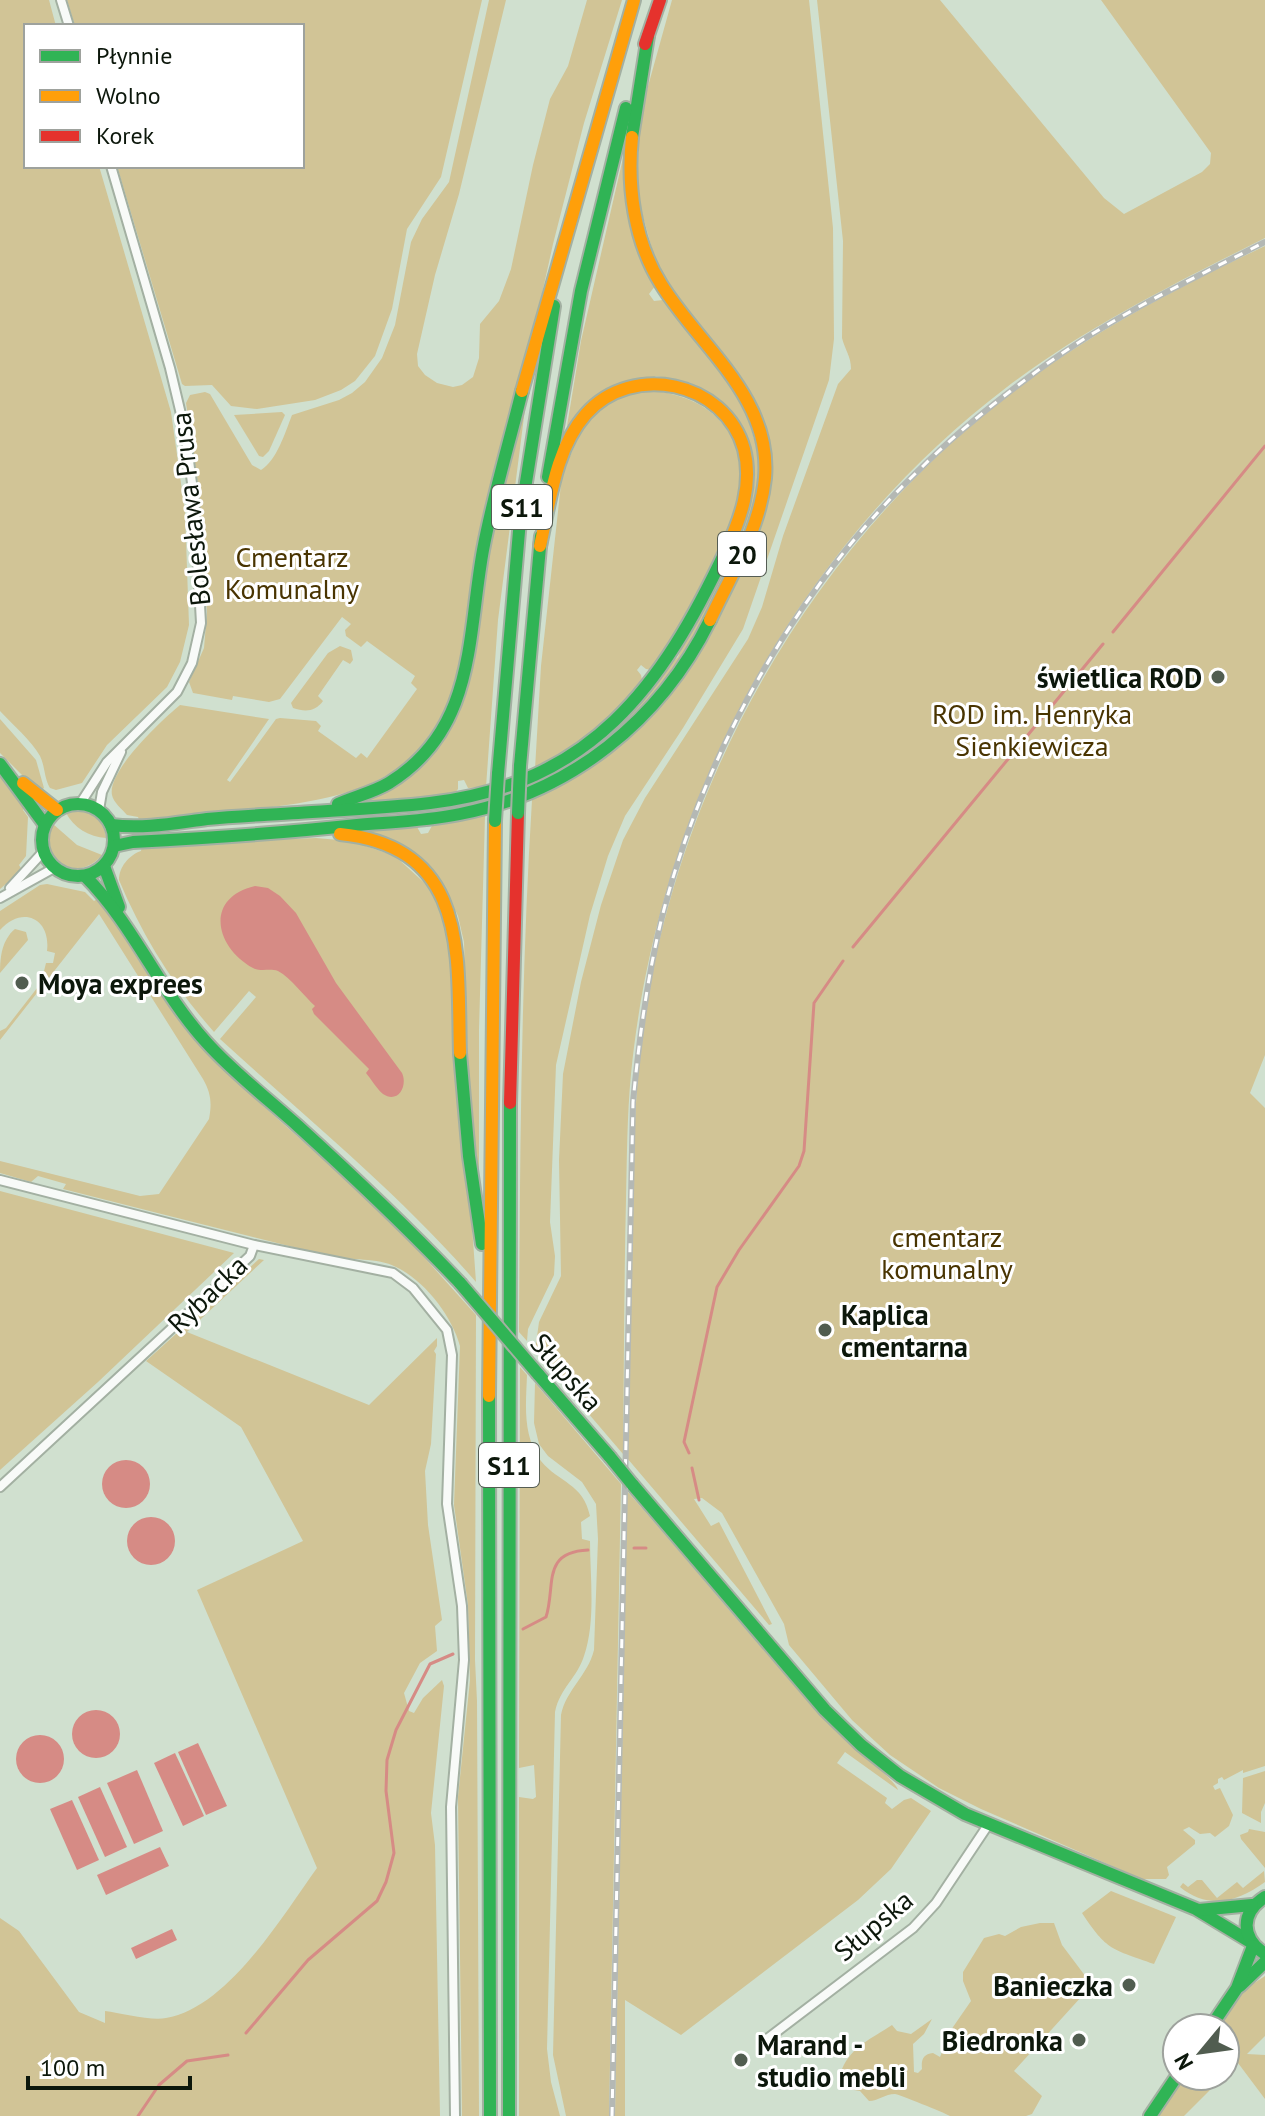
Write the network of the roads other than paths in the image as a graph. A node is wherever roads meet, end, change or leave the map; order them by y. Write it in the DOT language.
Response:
graph roads {
  1 [pos="61,0"];
  2 [pos="634,0"];
  3 [pos="660,0"];
  4 [pos="68,24"];
  5 [pos="648,36"];
  6 [pos="112,168"];
  7 [pos="565,242"];
  8 [pos="540,546"];
  9 [pos="128,741"];
  10 [pos="0,763"];
  11 [pos="80,804"];
  12 [pos="57,810"];
  13 [pos="99,810"];
  14 [pos="313,811"];
  15 [pos="45,825"];
  16 [pos="111,825"];
  17 [pos="303,831"];
  18 [pos="114,846"];
  19 [pos="43,852"];
  20 [pos="104,866"];
  21 [pos="54,868"];
  22 [pos="85,876"];
  23 [pos="1,897"];
  24 [pos="128,929"];
  25 [pos="0,1180"];
  26 [pos="254,1245"];
  27 [pos="489,1292"];
  28 [pos="0,1487"];
  29 [pos="988,1825"];
  30 [pos="1265,1897"];
  31 [pos="1252,1905"];
  32 [pos="1199,1910"];
  33 [pos="1256,1947"];
  34 [pos="1265,1962"];
  35 [pos="1237,1988"];
  36 [pos="1221,2012"];
  37 [pos="767,2039"];
  38 [pos="1166,2092"];
  39 [pos="455,2116"];
  40 [pos="490,2116"];
  41 [pos="509,2116"];
  42 [pos="1150,2116"];
  1 -- 4 [label="street"];
  2 -- 7 [label="main road, S11"];
  3 -- 5 [label="main road, S11"];
  5 -- 8 [label="main road, S11"];
  5 -- 17 [label="main road, 20"];
  6 -- 9 [label="street, Bolesława Prusa"];
  7 -- 14 [label="main road"];
  7 -- 27 [label="main road, S11, bridge"];
  8 -- 14 [label="main road"];
  8 -- 41 [label="main road, S11, bridge"];
  9 -- 11 [label="street, Bolesława Prusa"];
  9 -- 13 [label="street, Bolesława Prusa"];
  10 -- 12 [label="main road"];
  10 -- 15 [label="main road"];
  11 -- 12 [label="main road"];
  11 -- 13 [label="main road"];
  12 -- 15 [label="main road"];
  13 -- 16 [label="main road"];
  14 -- 16 [label="main road"];
  15 -- 19 [label="main road"];
  16 -- 18 [label="main road"];
  17 -- 18 [label="main road, 20"];
  17 -- 27 [label="main road"];
  18 -- 20 [label="main road"];
  19 -- 21 [label="main road"];
  19 -- 23 [label="street"];
  20 -- 22 [label="main road"];
  20 -- 24 [label="main road, Słupska"];
  21 -- 22 [label="main road"];
  21 -- 23 [label="street"];
  22 -- 24 [label="main road, Słupska"];
  24 -- 29 [label="main road, Słupska, bridge"];
  25 -- 26 [label="street, Rybacka"];
  26 -- 28 [label="street, Rybacka"];
  26 -- 39 [label="street"];
  27 -- 40 [label="main road, S11"];
  29 -- 32 [label="main road, Słupska"];
  29 -- 37 [label="street, Słupska"];
  30 -- 31 [label="main road"];
  31 -- 32 [label="main road, Słupska"];
  31 -- 33 [label="main road"];
  32 -- 33 [label="main road, Słupska"];
  33 -- 35 [label="main road"];
  34 -- 35 [label="main road"];
  35 -- 36 [label="main road"];
  38 -- 42 [label="main road"];
}
